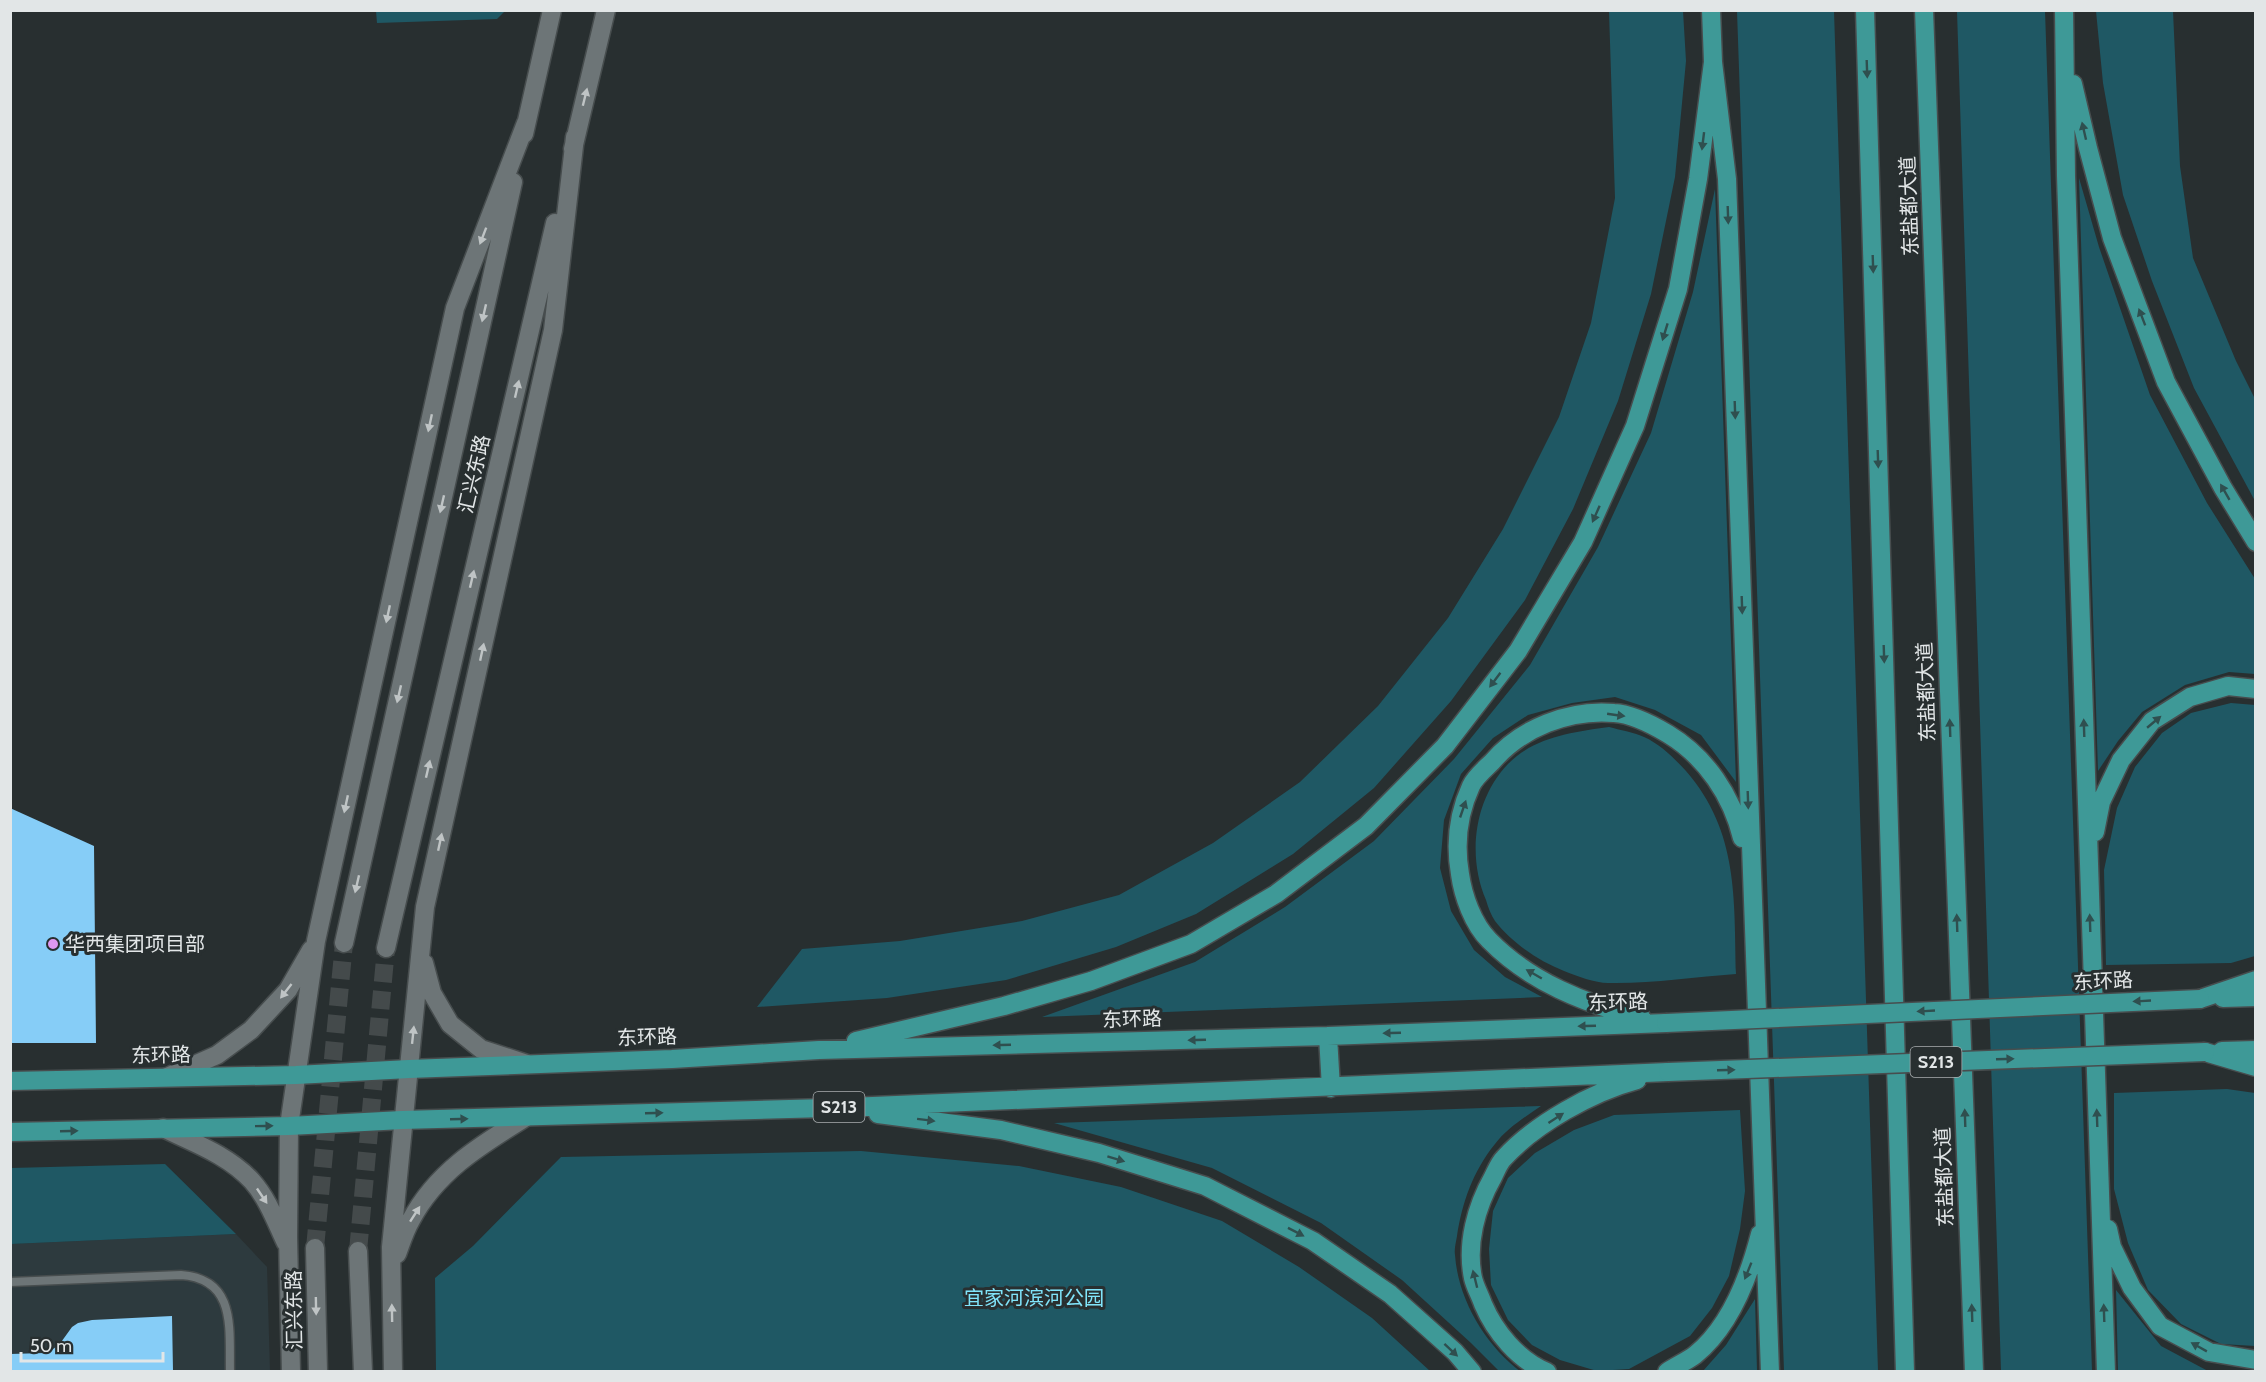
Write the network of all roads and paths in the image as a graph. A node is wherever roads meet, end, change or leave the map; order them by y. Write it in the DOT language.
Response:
graph roads {
  1 [pos="552,10"];
  2 [pos="606,10"];
  3 [pos="1711,10"];
  4 [pos="1865,10"];
  5 [pos="1924,10"];
  6 [pos="2064,10"];
  7 [pos="2066,50"];
  8 [pos="1713,62"];
  9 [pos="526,123"];
  10 [pos="575,137"];
  11 [pos="2256,542"];
  12 [pos="2256,689"];
  13 [pos="2088,867"];
  14 [pos="1751,873"];
  15 [pos="316,941"];
  16 [pos="344,943"];
  17 [pos="386,948"];
  18 [pos="421,952"];
  19 [pos="2256,980"];
  20 [pos="2256,997"];
  21 [pos="2200,999"];
  22 [pos="1666,1023"];
  23 [pos="1328,1036"];
  24 [pos="819,1050"];
  25 [pos="2256,1050"];
  26 [pos="2205,1052"];
  27 [pos="529,1064"];
  28 [pos="2256,1067"];
  29 [pos="409,1069"];
  30 [pos="1668,1072"];
  31 [pos="296,1075"];
  32 [pos="167,1077"];
  33 [pos="10,1081"];
  34 [pos="1331,1088"];
  35 [pos="826,1108"];
  36 [pos="526,1117"];
  37 [pos="402,1120"];
  38 [pos="289,1126"];
  39 [pos="163,1128"];
  40 [pos="10,1132"];
  41 [pos="2100,1189"];
  42 [pos="1764,1215"];
  43 [pos="288,1248"];
  44 [pos="315,1248"];
  45 [pos="358,1251"];
  46 [pos="392,1267"];
  47 [pos="10,1282"];
  48 [pos="2256,1360"];
  49 [pos="230,1371"];
  50 [pos="291,1371"];
  51 [pos="318,1371"];
  52 [pos="363,1371"];
  53 [pos="393,1371"];
  54 [pos="1472,1371"];
  55 [pos="1547,1371"];
  56 [pos="1667,1371"];
  57 [pos="1770,1371"];
  58 [pos="1905,1371"];
  59 [pos="1974,1371"];
  60 [pos="2106,1371"];
  1 -- 9 [label="main road, 汇兴东路"];
  10 -- 2 [label="main road, 汇兴东路, one-way"];
  3 -- 8 [label="highway"];
  4 -- 58 [label="highway, 东盐都大道, one-way"];
  59 -- 5 [label="highway, 东盐都大道, one-way"];
  6 -- 7 [label="highway"];
  11 -- 7 [label="highway, one-way"];
  13 -- 7 [label="highway, one-way"];
  8 -- 14 [label="highway, one-way"];
  8 -- 24 [label="highway, one-way"];
  9 -- 15 [label="main road, one-way"];
  9 -- 16 [label="main road, 汇兴东路, one-way"];
  17 -- 10 [label="main road, 汇兴东路, one-way"];
  18 -- 10 [label="main road, one-way"];
  13 -- 12 [label="highway, one-way"];
  41 -- 13 [label="highway, one-way"];
  22 -- 14 [label="highway, one-way"];
  14 -- 42 [label="highway"];
  15 -- 31 [label="main road"];
  15 -- 32 [label="main road, one-way"];
  18 -- 27 [label="main road"];
  29 -- 18 [label="main road, one-way"];
  19 -- 21 [label="highway"];
  20 -- 21 [label="highway, 东环路"];
  21 -- 22 [label="highway, 东环路, one-way, bridge"];
  22 -- 23 [label="highway, 东环路, one-way"];
  23 -- 24 [label="highway, 东环路, one-way"];
  23 -- 34 [label="highway"];
  24 -- 27 [label="highway, 东环路"];
  25 -- 26 [label="highway, S213"];
  26 -- 28 [label="highway"];
  30 -- 26 [label="highway, S213, one-way, bridge"];
  27 -- 29 [label="highway, 东环路"];
  29 -- 31 [label="highway, 东环路"];
  29 -- 37 [label="main road"];
  30 -- 34 [label="highway, S213"];
  55 -- 30 [label="highway, one-way"];
  31 -- 32 [label="highway, 东环路"];
  31 -- 38 [label="main road"];
  32 -- 33 [label="highway, 东环路"];
  34 -- 35 [label="highway, S213"];
  36 -- 35 [label="highway, S213, one-way"];
  35 -- 54 [label="highway, one-way"];
  37 -- 36 [label="highway, S213, one-way"];
  46 -- 36 [label="main road, one-way"];
  37 -- 38 [label="highway, S213"];
  37 -- 46 [label="main road"];
  39 -- 38 [label="highway, S213, one-way"];
  38 -- 43 [label="main road"];
  40 -- 39 [label="highway, S213, one-way"];
  39 -- 43 [label="main road, one-way"];
  48 -- 41 [label="highway, one-way"];
  60 -- 41 [label="highway, one-way"];
  42 -- 56 [label="highway, one-way"];
  42 -- 57 [label="highway"];
  43 -- 50 [label="main road"];
  44 -- 51 [label="main road, 汇兴东路, one-way"];
  45 -- 52 [label="main road"];
  53 -- 46 [label="main road, one-way"];
  47 -- 49 [label="lane"];
}
